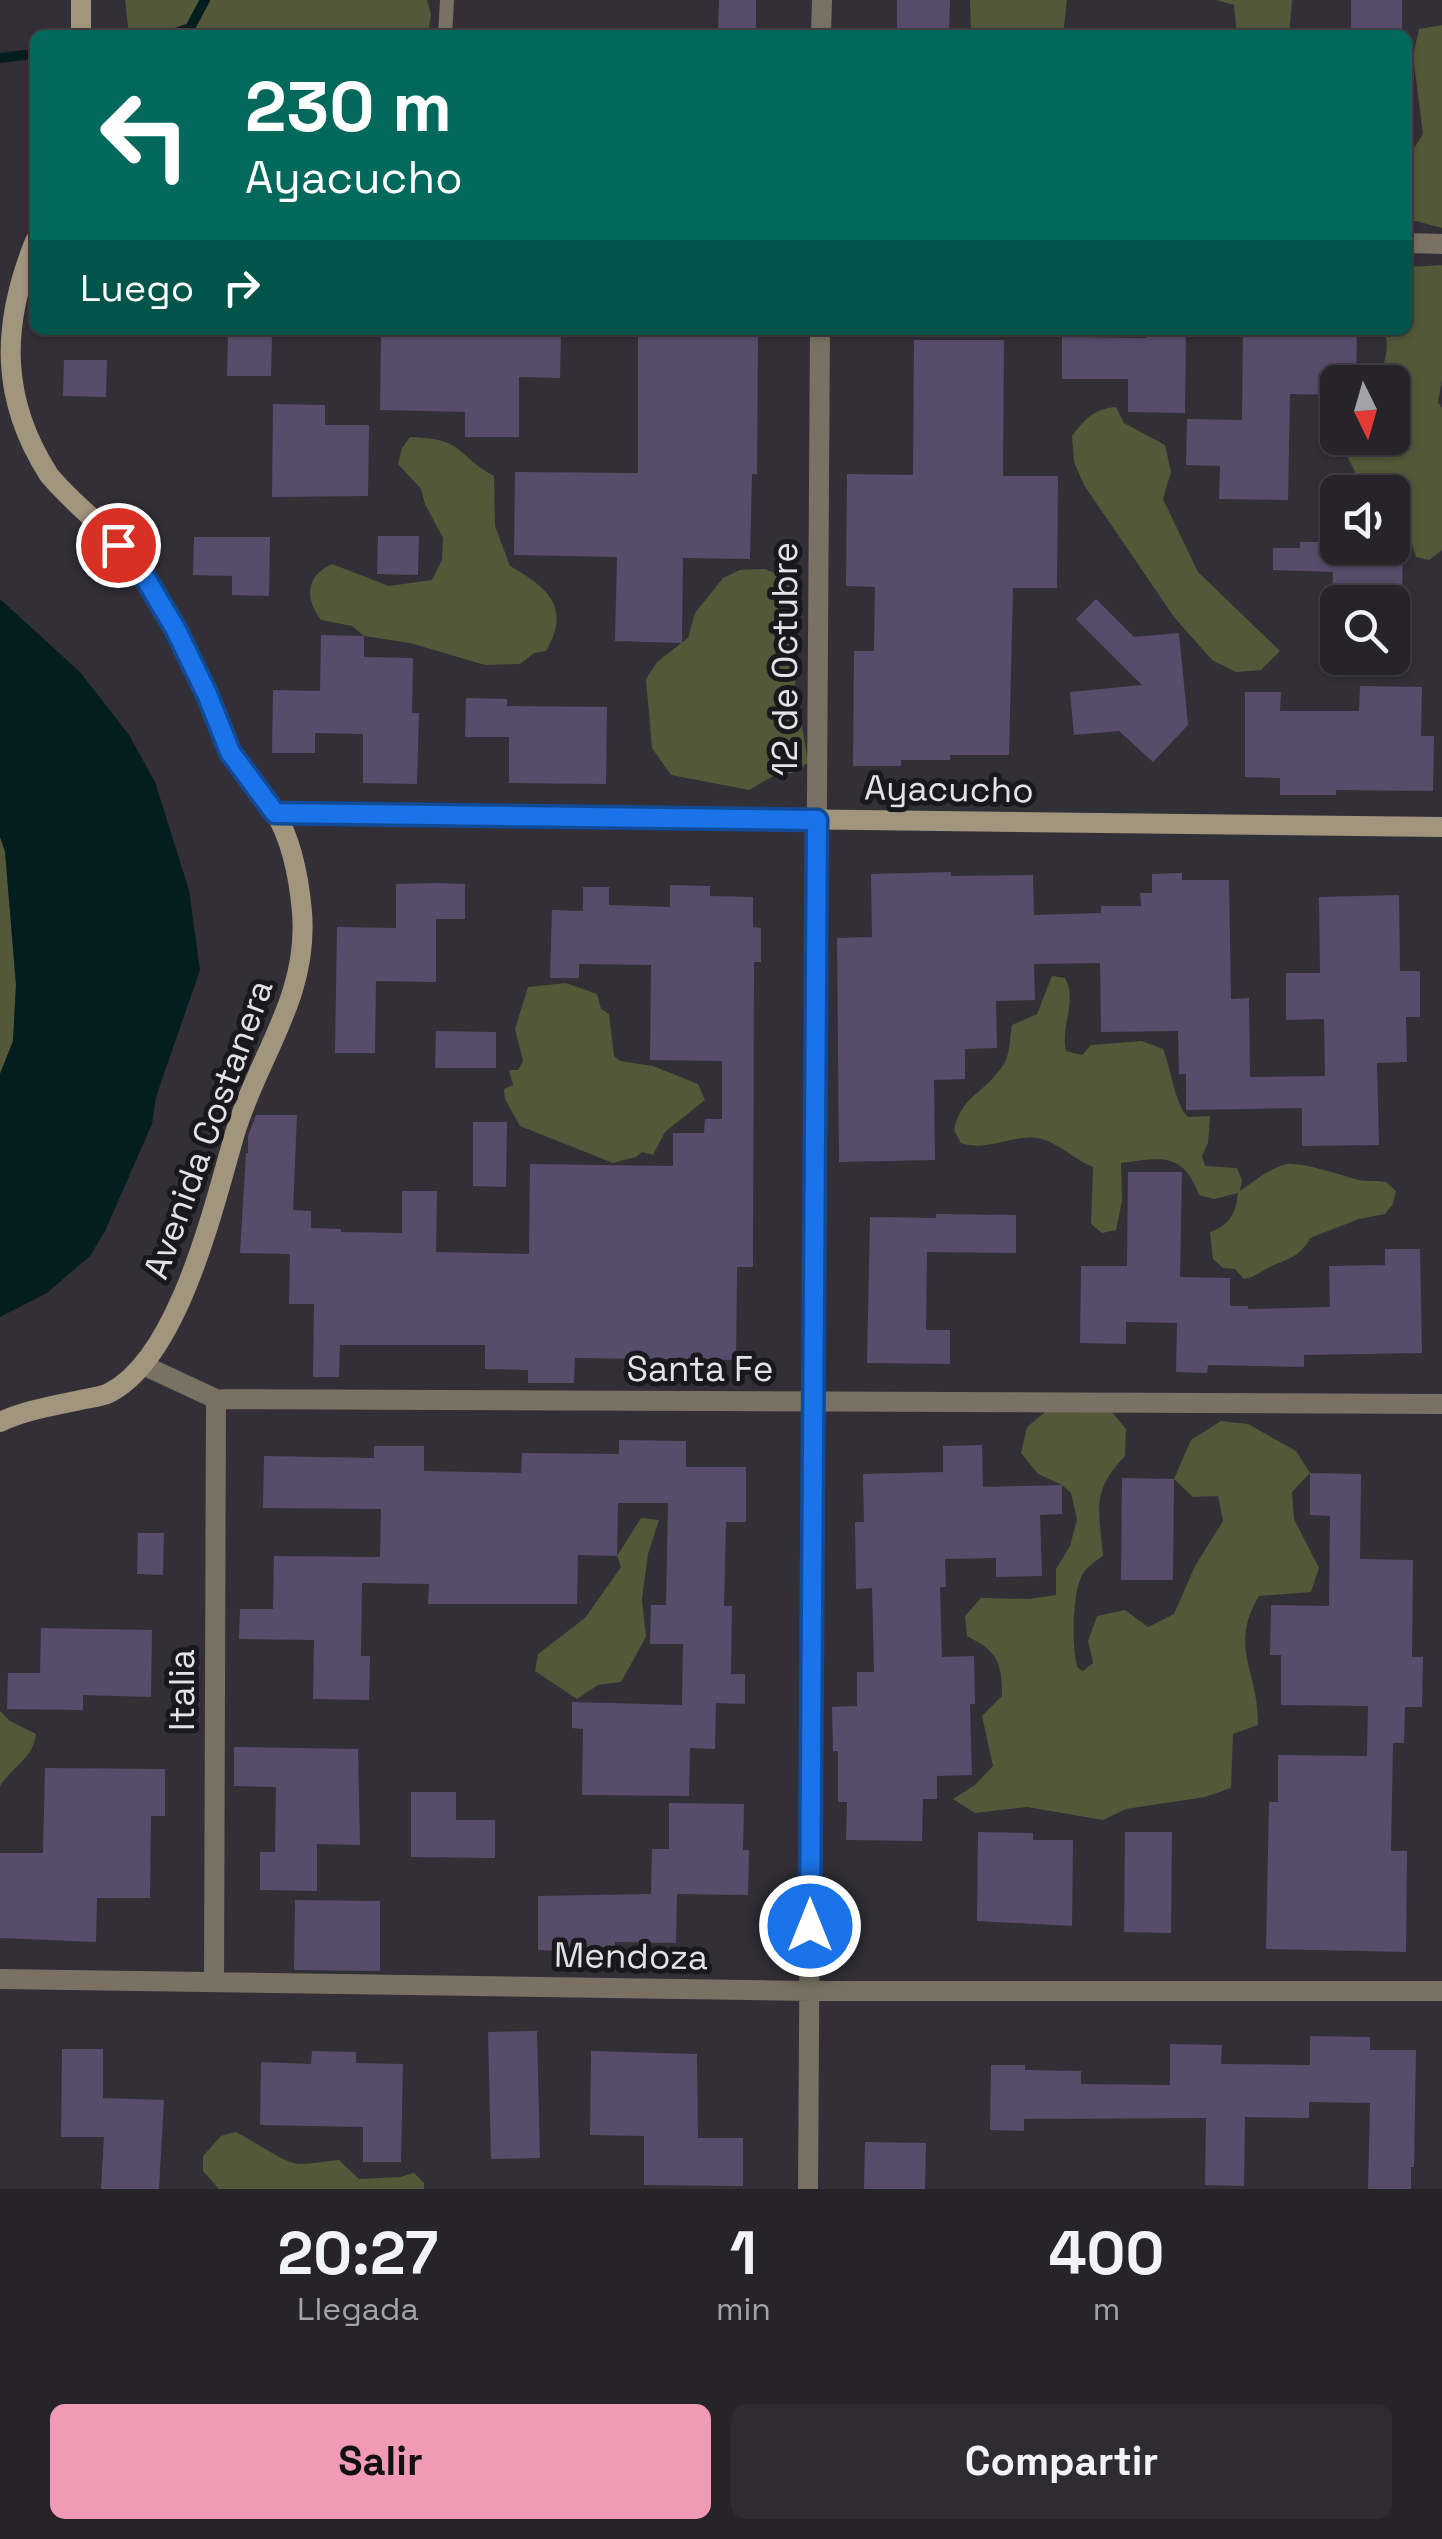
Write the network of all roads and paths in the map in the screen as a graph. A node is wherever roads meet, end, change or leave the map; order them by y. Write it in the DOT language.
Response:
graph roads {
  1 [pos="82,0"];
  2 [pos="447,0"];
  3 [pos="822,0"];
  4 [pos="81,30"];
  5 [pos="445,30"];
  6 [pos="821,30"];
  7 [pos="1412,244"];
  8 [pos="1442,244"];
  9 [pos="30,253"];
  10 [pos="820,335"];
  11 [pos="275,813"];
  12 [pos="817,820"];
  13 [pos="1442,827"];
  14 [pos="145,1366"];
  15 [pos="216,1399"];
  16 [pos="813,1402"];
  17 [pos="1442,1404"];
  18 [pos="0,1422"];
  19 [pos="0,1979"];
  20 [pos="214,1982"];
  21 [pos="810,1991"];
  22 [pos="1442,1991"];
  23 [pos="808,2189"];
  1 -- 4 [label="street"];
  2 -- 5 [label="lane"];
  3 -- 6 [label="street"];
  7 -- 8 [label="street"];
  9 -- 11 [label="street, Avenida Costanera"];
  10 -- 12 [label="street, 12 de Octubre"];
  11 -- 12 [label="street, Ayacucho"];
  11 -- 14 [label="street, Avenida Costanera"];
  12 -- 13 [label="street, Ayacucho"];
  12 -- 16 [label="street, 12 de Octubre"];
  14 -- 15 [label="street, Santa Fe"];
  14 -- 18 [label="street, Avenida Costanera"];
  15 -- 16 [label="street, Santa Fe"];
  15 -- 20 [label="street, Italia"];
  16 -- 17 [label="street, Santa Fe"];
  16 -- 21 [label="street, 12 de Octubre"];
  19 -- 20 [label="street, Mendoza"];
  20 -- 21 [label="street, Mendoza"];
  21 -- 22 [label="street, Mendoza"];
  21 -- 23 [label="street, 12 de Octubre"];
}
